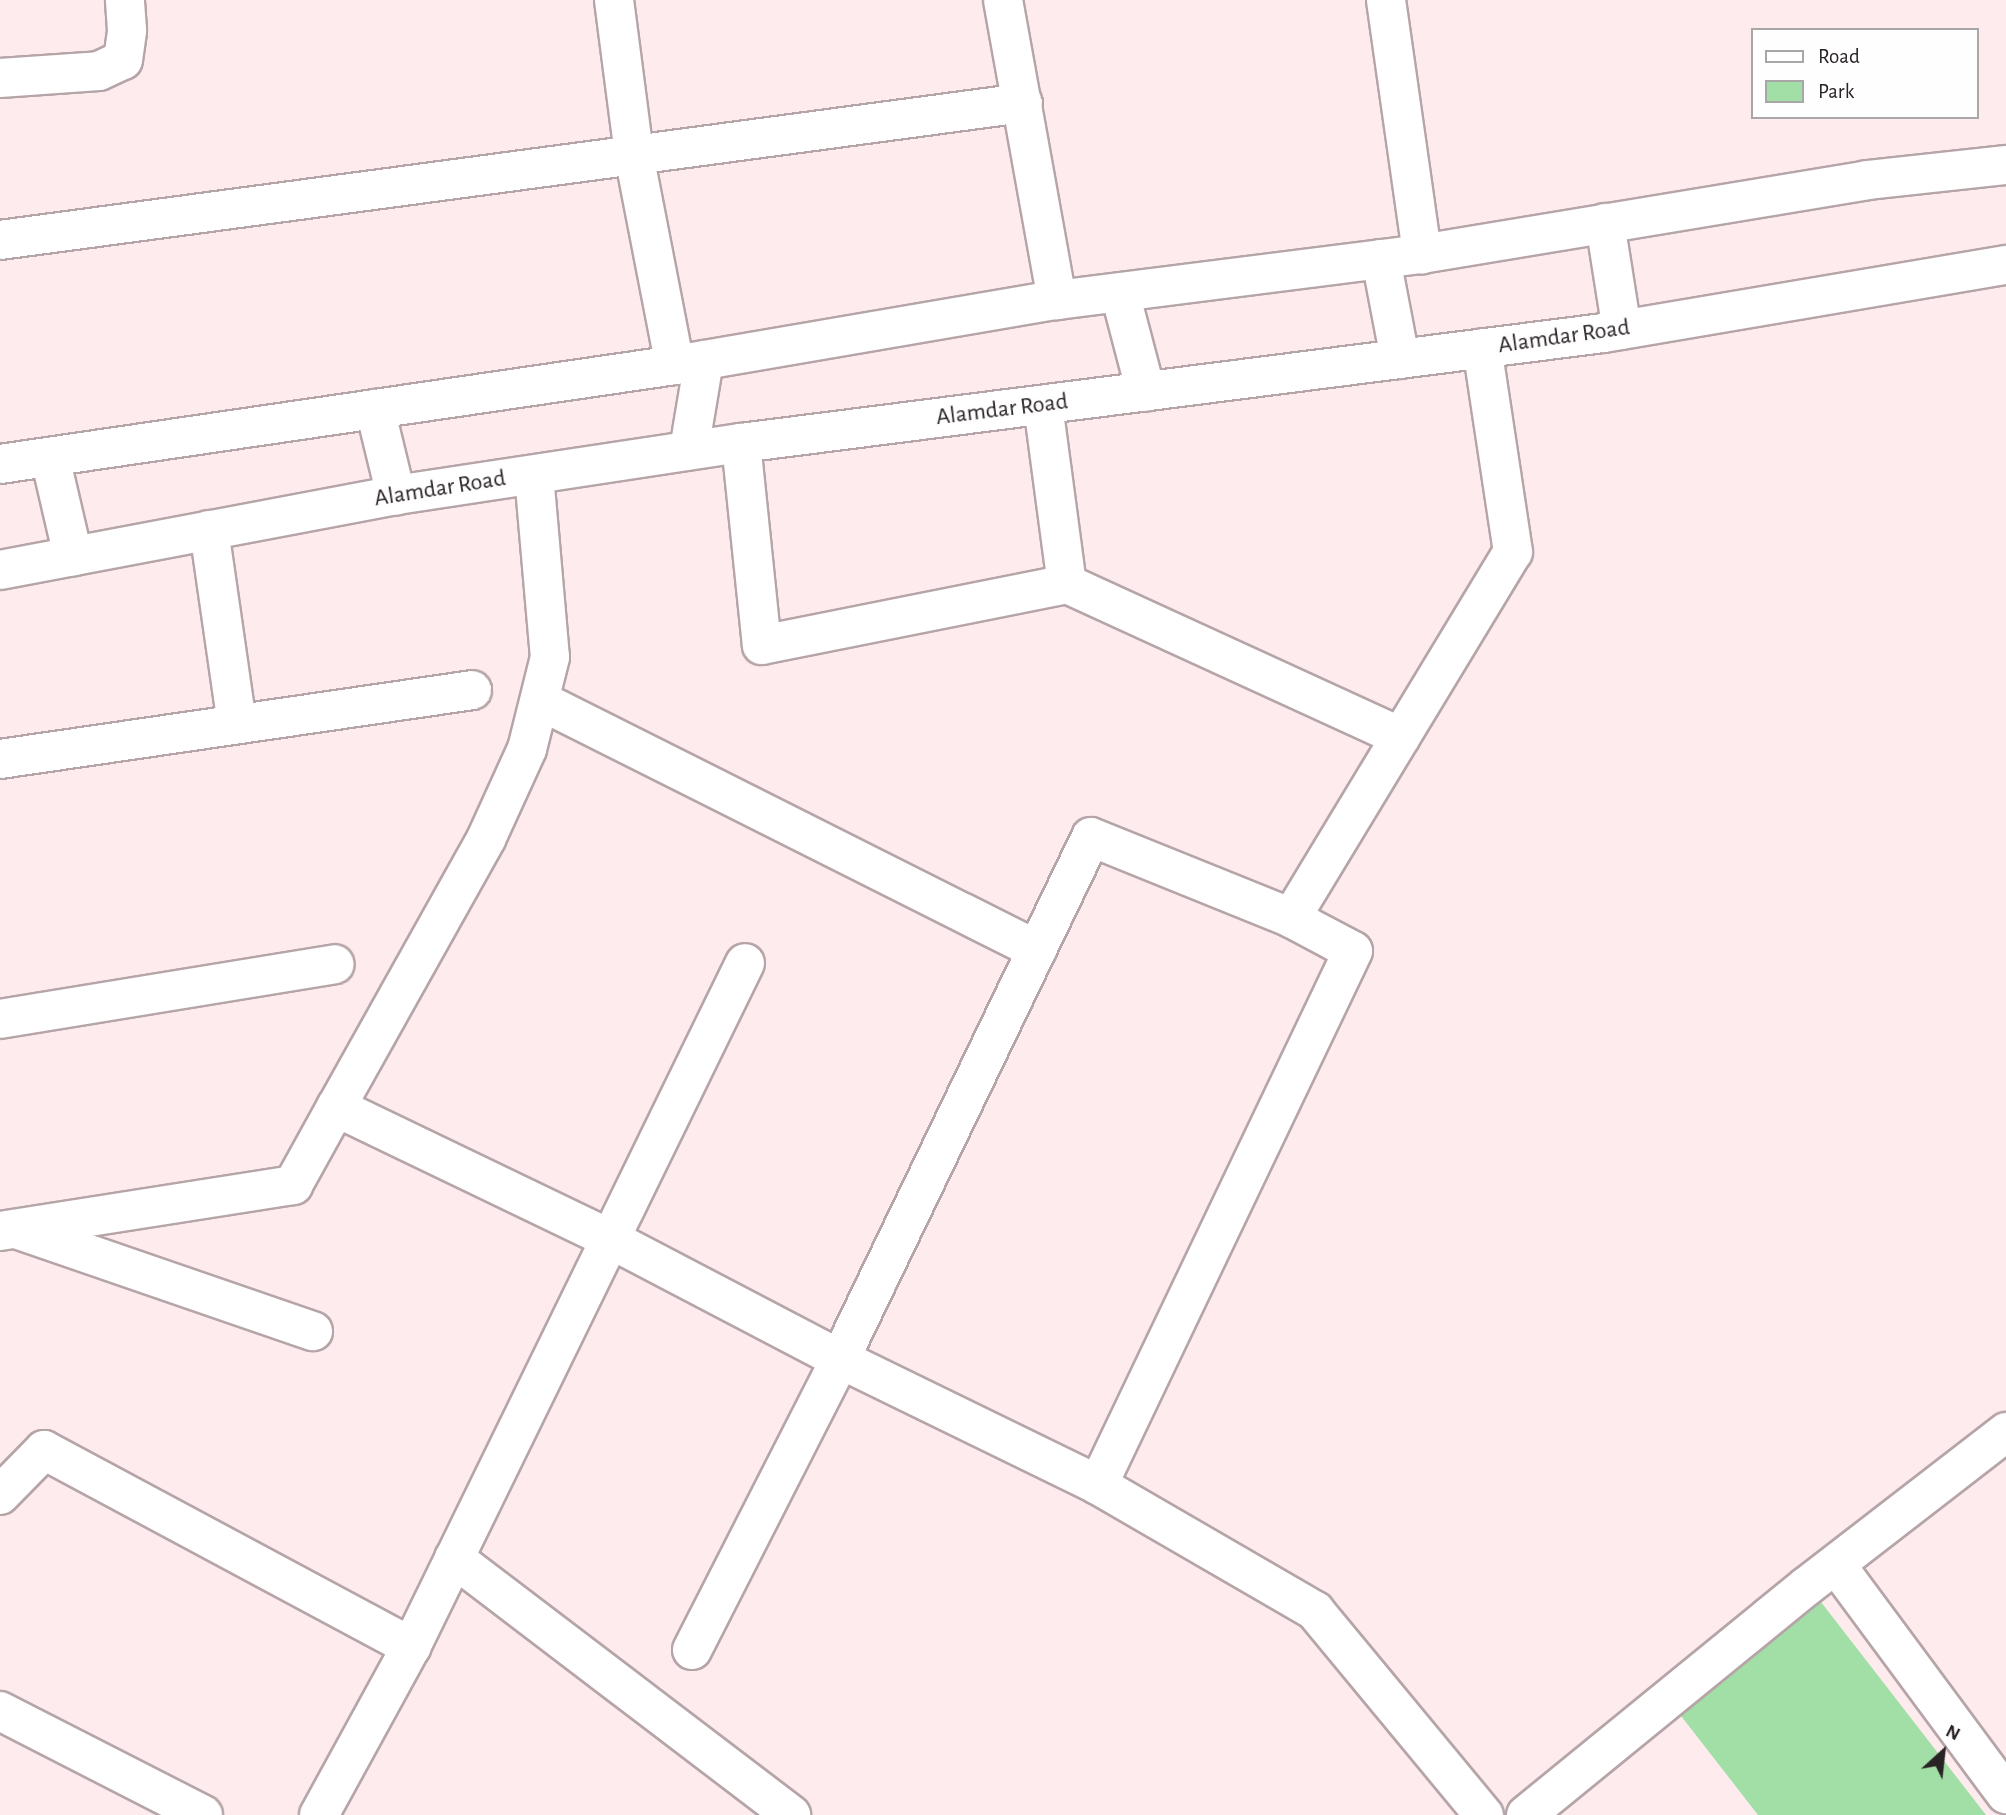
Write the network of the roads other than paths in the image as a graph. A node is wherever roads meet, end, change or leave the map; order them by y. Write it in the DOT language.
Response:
graph roads {
  1 [pos="125,0"];
  2 [pos="614,0"];
  3 [pos="1003,0"];
  4 [pos="1386,0"];
  5 [pos="0,78"];
  6 [pos="1023,103"];
  7 [pos="634,155"];
  8 [pos="2006,165"];
  9 [pos="1605,223"];
  10 [pos="0,240"];
  11 [pos="1422,254"];
  12 [pos="1381,259"];
  13 [pos="2006,265"];
  14 [pos="1120,293"];
  15 [pos="1056,300"];
  16 [pos="1622,330"];
  17 [pos="1482,348"];
  18 [pos="1400,359"];
  19 [pos="690,363"];
  20 [pos="1146,391"];
  21 [pos="1043,405"];
  22 [pos="375,409"];
  23 [pos="741,443"];
  24 [pos="688,450"];
  25 [pos="50,457"];
  26 [pos="0,464"];
  27 [pos="534,475"];
  28 [pos="396,495"];
  29 [pos="209,530"];
  30 [pos="73,556"];
  31 [pos="0,570"];
  32 [pos="1067,584"];
  33 [pos="472,690"];
  34 [pos="541,701"];
  35 [pos="237,724"];
  36 [pos="1401,737"];
  37 [pos="0,759"];
  38 [pos="1291,918"];
  39 [pos="1037,950"];
  40 [pos="745,963"];
  41 [pos="335,964"];
  42 [pos="0,1018"];
  43 [pos="336,1107"];
  44 [pos="7,1230"];
  45 [pos="610,1238"];
  46 [pos="313,1331"];
  47 [pos="840,1359"];
  48 [pos="2006,1432"];
  49 [pos="1098,1485"];
  50 [pos="0,1495"];
  51 [pos="454,1558"];
  52 [pos="1837,1566"];
  53 [pos="411,1647"];
  54 [pos="692,1650"];
  55 [pos="0,1711"];
  56 [pos="2006,1794"];
  57 [pos="203,1815"];
  58 [pos="319,1815"];
  59 [pos="791,1815"];
  60 [pos="1484,1815"];
  61 [pos="1526,1815"];
  1 -- 5 [label="street"];
  2 -- 7 [label="street"];
  3 -- 6 [label="street"];
  4 -- 11 [label="street"];
  6 -- 7 [label="street"];
  6 -- 15 [label="street"];
  7 -- 10 [label="street"];
  7 -- 19 [label="street"];
  8 -- 9 [label="street"];
  9 -- 11 [label="street"];
  9 -- 16 [label="street"];
  11 -- 12 [label="street"];
  12 -- 14 [label="street"];
  12 -- 18 [label="street"];
  13 -- 16 [label="street, Alamdar Road"];
  14 -- 15 [label="street"];
  14 -- 20 [label="street"];
  15 -- 19 [label="street"];
  16 -- 17 [label="street, Alamdar Road"];
  17 -- 18 [label="street, Alamdar Road"];
  17 -- 36 [label="street"];
  18 -- 20 [label="street, Alamdar Road"];
  19 -- 22 [label="street"];
  19 -- 24 [label="street"];
  20 -- 21 [label="street, Alamdar Road"];
  21 -- 23 [label="street, Alamdar Road"];
  21 -- 32 [label="street"];
  22 -- 25 [label="street"];
  22 -- 28 [label="street"];
  23 -- 24 [label="street, Alamdar Road"];
  23 -- 32 [label="street"];
  24 -- 27 [label="street, Alamdar Road"];
  25 -- 26 [label="street"];
  25 -- 30 [label="street"];
  27 -- 28 [label="street, Alamdar Road"];
  27 -- 34 [label="street"];
  28 -- 29 [label="street, Alamdar Road"];
  29 -- 30 [label="street, Alamdar Road"];
  29 -- 35 [label="street"];
  30 -- 31 [label="street, Alamdar Road"];
  32 -- 36 [label="street"];
  33 -- 35 [label="street"];
  34 -- 39 [label="street"];
  34 -- 43 [label="street"];
  35 -- 37 [label="street"];
  36 -- 38 [label="street"];
  38 -- 39 [label="street"];
  38 -- 49 [label="street"];
  39 -- 47 [label="street"];
  40 -- 45 [label="street"];
  41 -- 42 [label="street"];
  43 -- 44 [label="street"];
  43 -- 45 [label="street"];
  44 -- 46 [label="street"];
  45 -- 47 [label="street"];
  45 -- 51 [label="street"];
  47 -- 49 [label="street"];
  47 -- 54 [label="street"];
  48 -- 52 [label="street"];
  49 -- 60 [label="street"];
  50 -- 53 [label="street"];
  51 -- 53 [label="street"];
  51 -- 59 [label="street"];
  52 -- 56 [label="street"];
  52 -- 61 [label="street"];
  53 -- 58 [label="street"];
  55 -- 57 [label="street"];
}
